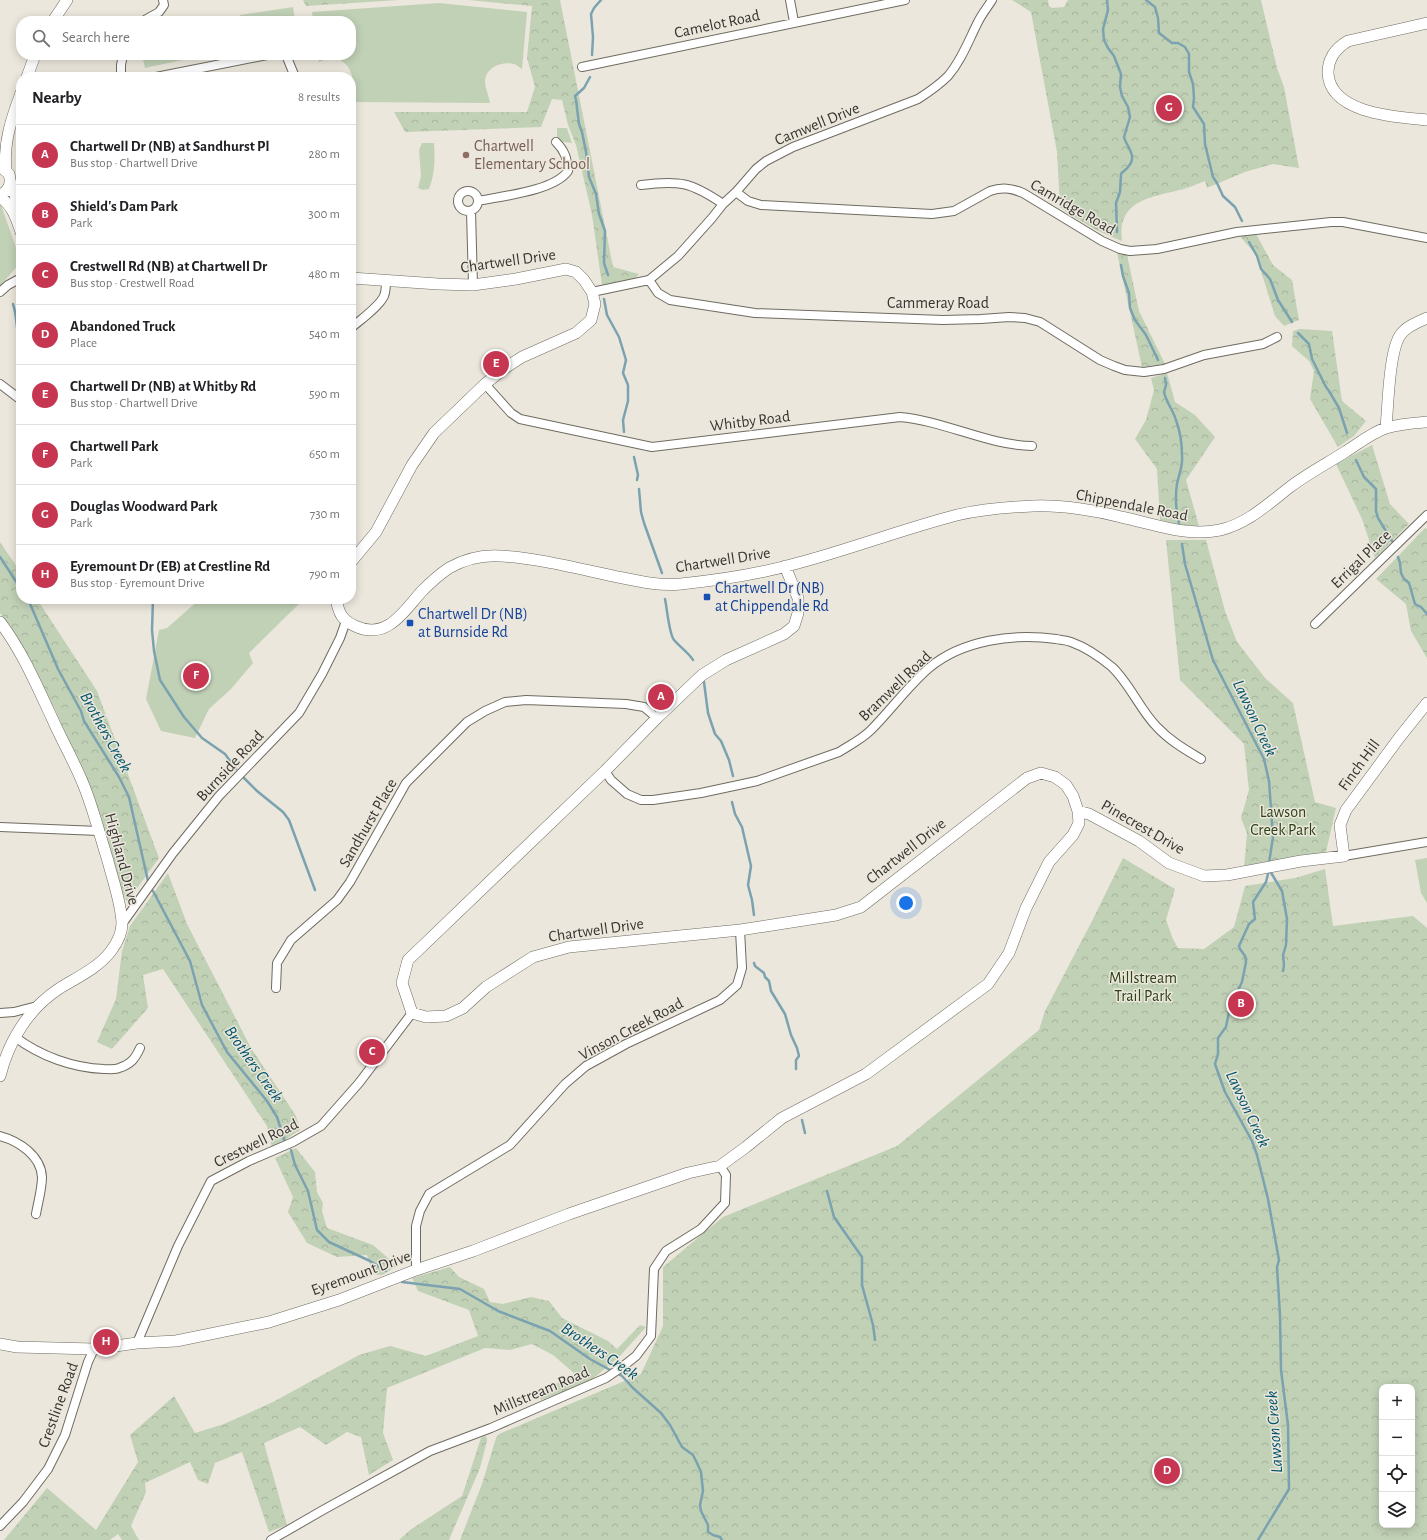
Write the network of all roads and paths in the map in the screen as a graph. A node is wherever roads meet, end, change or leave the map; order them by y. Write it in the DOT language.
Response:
graph roads {
  1 [pos="67,0"];
  2 [pos="163,0"];
  3 [pos="790,0"];
  4 [pos="905,0"];
  5 [pos="992,0"];
  6 [pos="56,16"];
  7 [pos="152,16"];
  8 [pos="794,22"];
  9 [pos="1427,23"];
  10 [pos="32,60"];
  11 [pos="122,60"];
  12 [pos="242,60"];
  13 [pos="288,60"];
  14 [pos="582,67"];
  15 [pos="29,72"];
  16 [pos="121,72"];
  17 [pos="181,72"];
  18 [pos="293,72"];
  19 [pos="16,106"];
  20 [pos="11,120"];
  21 [pos="1427,120"];
  22 [pos="0,139"];
  23 [pos="556,142"];
  24 [pos="3,169"];
  25 [pos="11,183"];
  26 [pos="641,185"];
  27 [pos="736,192"];
  28 [pos="0,196"];
  29 [pos="16,198"];
  30 [pos="478,202"];
  31 [pos="723,204"];
  32 [pos="471,211"];
  33 [pos="16,218"];
  34 [pos="1427,238"];
  35 [pos="356,278"];
  36 [pos="386,280"];
  37 [pos="650,280"];
  38 [pos="16,281"];
  39 [pos="473,284"];
  40 [pos="0,292"];
  41 [pos="592,292"];
  42 [pos="1427,318"];
  43 [pos="356,324"];
  44 [pos="1277,337"];
  45 [pos="0,384"];
  46 [pos="484,384"];
  47 [pos="16,396"];
  48 [pos="1427,422"];
  49 [pos="1386,428"];
  50 [pos="1032,446"];
  51 [pos="1427,515"];
  52 [pos="356,556"];
  53 [pos="785,566"];
  54 [pos="337,604"];
  55 [pos="346,621"];
  56 [pos="0,622"];
  57 [pos="1315,624"];
  58 [pos="1427,703"];
  59 [pos="657,718"];
  60 [pos="1201,760"];
  61 [pos="604,771"];
  62 [pos="1078,811"];
  63 [pos="0,827"];
  64 [pos="99,831"];
  65 [pos="1427,842"];
  66 [pos="1344,856"];
  67 [pos="122,924"];
  68 [pos="740,930"];
  69 [pos="276,988"];
  70 [pos="37,1006"];
  71 [pos="0,1013"];
  72 [pos="412,1014"];
  73 [pos="15,1037"];
  74 [pos="140,1048"];
  75 [pos="2,1055"];
  76 [pos="0,1076"];
  77 [pos="0,1136"];
  78 [pos="720,1166"];
  79 [pos="36,1214"];
  80 [pos="416,1270"];
  81 [pos="137,1343"];
  82 [pos="0,1344"];
  83 [pos="94,1349"];
  84 [pos="0,1526"];
  85 [pos="271,1540"];
  1 -- 6 [label="street"];
  2 -- 7 [label="street"];
  3 -- 8 [label="street"];
  4 -- 8 [label="street, Camelot Road"];
  5 -- 27 [label="street, Camwell Drive"];
  8 -- 14 [label="street, Camelot Road"];
  9 -- 21 [label="street"];
  10 -- 15 [label="street"];
  11 -- 16 [label="street"];
  12 -- 17 [label="street"];
  13 -- 18 [label="street"];
  19 -- 20 [label="street"];
  20 -- 22 [label="street"];
  20 -- 24 [label="street"];
  23 -- 30 [label="street"];
  24 -- 25 [label="street"];
  25 -- 28 [label="street"];
  25 -- 29 [label="street"];
  26 -- 31 [label="street"];
  27 -- 31 [label="street, Camwell Drive"];
  27 -- 34 [label="street, Camridge Road"];
  28 -- 33 [label="street"];
  30 -- 32 [label="street"];
  30 -- 32 [label="street"];
  31 -- 37 [label="street, Camwell Drive"];
  32 -- 39 [label="street"];
  35 -- 36 [label="street, Chartwell Drive"];
  36 -- 39 [label="street, Chartwell Drive"];
  36 -- 43 [label="street"];
  37 -- 41 [label="street"];
  37 -- 44 [label="street, Cammeray Road"];
  38 -- 40 [label="street"];
  39 -- 41 [label="street, Chartwell Drive"];
  41 -- 46 [label="street"];
  42 -- 49 [label="street"];
  45 -- 47 [label="street"];
  46 -- 50 [label="street, Whitby Road"];
  46 -- 52 [label="street"];
  48 -- 49 [label="street, Chippendale Road"];
  49 -- 53 [label="street, Chippendale Road"];
  51 -- 57 [label="street, Errigal Place"];
  53 -- 55 [label="street, Chartwell Drive"];
  53 -- 59 [label="street, Chartwell Drive"];
  54 -- 55 [label="street"];
  55 -- 67 [label="street, Burnside Road"];
  56 -- 64 [label="street, Highland Drive"];
  58 -- 66 [label="street, Finch Hill"];
  59 -- 61 [label="street, Chartwell Drive"];
  59 -- 69 [label="street, Sandhurst Place"];
  60 -- 61 [label="street, Bramwell Road"];
  61 -- 72 [label="street, Chartwell Drive"];
  62 -- 66 [label="street, Pinecrest Drive"];
  62 -- 68 [label="street, Chartwell Drive"];
  62 -- 78 [label="street"];
  63 -- 64 [label="street"];
  64 -- 67 [label="street, Highland Drive"];
  65 -- 66 [label="street, Pinecrest Drive"];
  67 -- 70 [label="street, Highland Drive"];
  68 -- 72 [label="street, Chartwell Drive"];
  68 -- 80 [label="street, Vinson Creek Road"];
  70 -- 71 [label="street"];
  70 -- 73 [label="street, Highland Drive"];
  72 -- 81 [label="street, Crestwell Road"];
  73 -- 74 [label="street"];
  73 -- 75 [label="street, Highland Drive"];
  75 -- 76 [label="street, Highland Drive"];
  77 -- 79 [label="street"];
  78 -- 80 [label="street, Eyremount Drive"];
  78 -- 85 [label="street, Millstream Road"];
  80 -- 81 [label="street, Eyremount Drive"];
  81 -- 83 [label="street, Eyremount Drive"];
  82 -- 83 [label="street, Eyremount Drive"];
  83 -- 84 [label="street, Crestline Road"];
}
